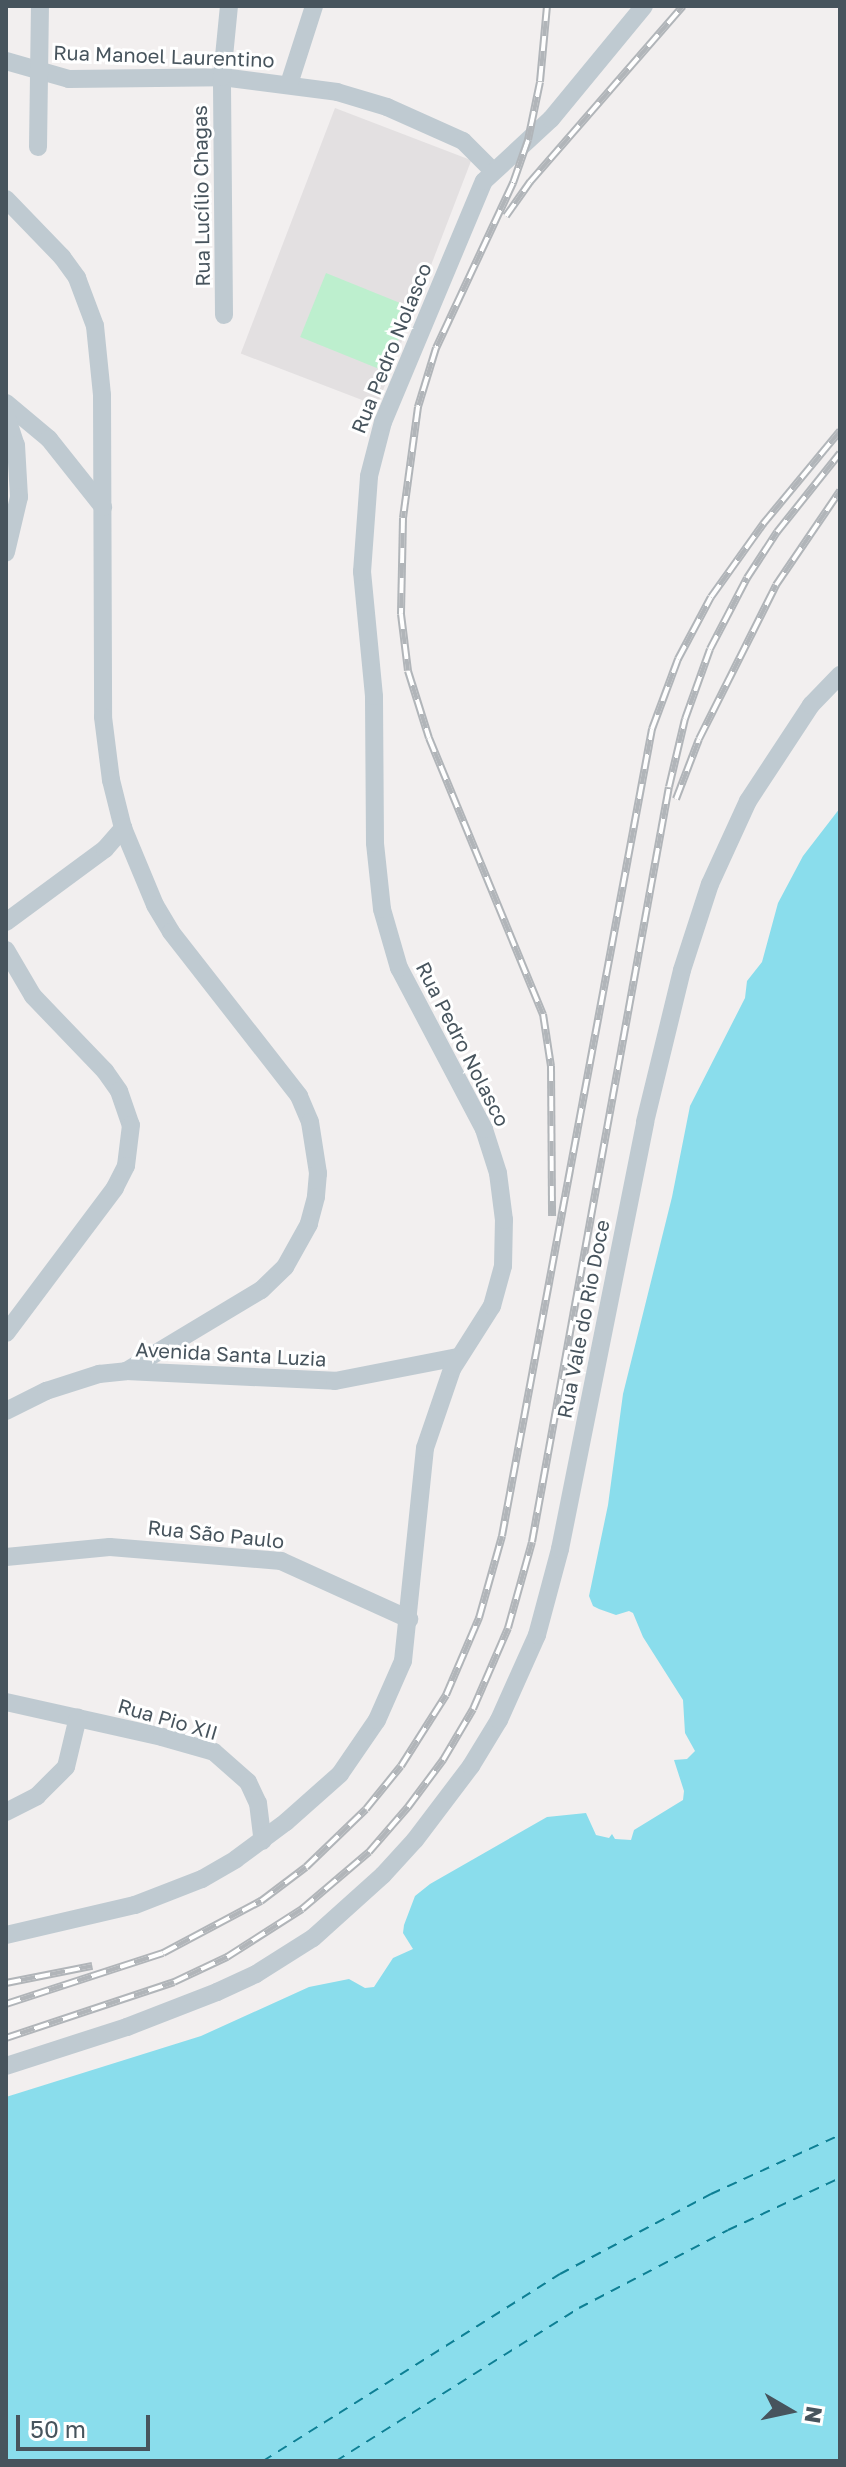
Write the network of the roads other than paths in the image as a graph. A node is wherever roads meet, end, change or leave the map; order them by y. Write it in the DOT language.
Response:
graph roads {
  1 [pos="40,6"];
  2 [pos="229,6"];
  3 [pos="314,6"];
  4 [pos="644,6"];
  5 [pos="6,61"];
  6 [pos="39,73"];
  7 [pos="222,77"];
  8 [pos="289,84"];
  9 [pos="38,147"];
  10 [pos="492,170"];
  11 [pos="6,199"];
  12 [pos="224,315"];
  13 [pos="6,403"];
  14 [pos="6,415"];
  15 [pos="103,507"];
  16 [pos="6,552"];
  17 [pos="840,675"];
  18 [pos="123,828"];
  19 [pos="6,922"];
  20 [pos="6,950"];
  21 [pos="6,1333"];
  22 [pos="459,1357"];
  23 [pos="126,1371"];
  24 [pos="6,1411"];
  25 [pos="6,1557"];
  26 [pos="409,1619"];
  27 [pos="6,1702"];
  28 [pos="78,1717"];
  29 [pos="6,1812"];
  30 [pos="263,1841"];
  31 [pos="6,1935"];
  32 [pos="6,2066"];
  1 -- 6 [label="street"];
  2 -- 7 [label="street, Rua Lucílio Chagas"];
  3 -- 8 [label="street"];
  4 -- 10 [label="street, Rua Pedro Nolasco"];
  5 -- 6 [label="street, Rua Manoel Laurentino"];
  6 -- 7 [label="street, Rua Manoel Laurentino"];
  6 -- 9 [label="street"];
  7 -- 8 [label="street, Rua Manoel Laurentino"];
  7 -- 12 [label="street, Rua Lucílio Chagas"];
  8 -- 10 [label="street, Rua Manoel Laurentino"];
  10 -- 22 [label="street, Rua Pedro Nolasco"];
  11 -- 15 [label="street"];
  13 -- 15 [label="street"];
  14 -- 16 [label="street"];
  15 -- 18 [label="street"];
  17 -- 32 [label="street, Rua Vale do Rio Doce"];
  18 -- 19 [label="street"];
  18 -- 23 [label="street"];
  20 -- 21 [label="street"];
  22 -- 23 [label="street, Avenida Santa Luzia"];
  22 -- 26 [label="street, Rua Pedro Nolasco"];
  23 -- 24 [label="street, Avenida Santa Luzia"];
  25 -- 26 [label="street, Rua São Paulo"];
  26 -- 30 [label="street, Rua Pedro Nolasco"];
  27 -- 28 [label="street, Rua Pio XII"];
  28 -- 29 [label="street"];
  28 -- 30 [label="street, Rua Pio XII"];
  30 -- 31 [label="street, Rua Pedro Nolasco"];
}
